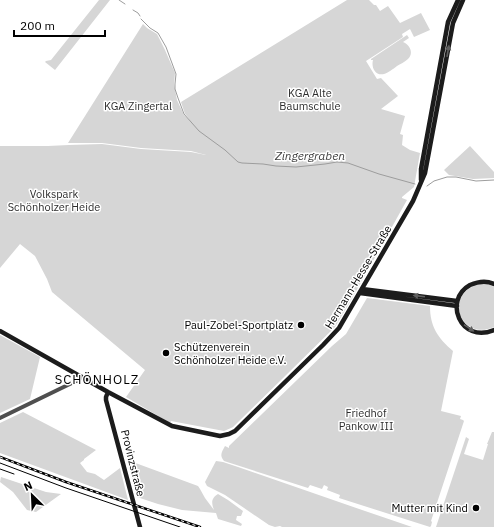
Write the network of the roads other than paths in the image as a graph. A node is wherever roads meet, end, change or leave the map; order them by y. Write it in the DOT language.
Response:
graph roads {
  1 [pos="458,0"];
  2 [pos="463,0"];
  3 [pos="422,181"];
  4 [pos="494,284"];
  5 [pos="361,290"];
  6 [pos="457,304"];
  7 [pos="0,330"];
  8 [pos="494,330"];
  9 [pos="81,376"];
  10 [pos="109,393"];
  11 [pos="0,418"];
  12 [pos="140,527"];
  1 -- 3 [label="main road, Hermann-Hesse-Straße"];
  3 -- 2 [label="main road, Hermann-Hesse-Straße, one-way"];
  3 -- 5 [label="main road, Hermann-Hesse-Straße"];
  4 -- 6 [label="main road"];
  5 -- 6 [label="main road"];
  5 -- 10 [label="main road, Hermann-Hesse-Straße"];
  6 -- 8 [label="main road, one-way"];
  7 -- 9 [label="main road"];
  9 -- 10 [label="main road"];
  9 -- 11 [label="street"];
  10 -- 12 [label="main road, Provinzstraße"];
}
